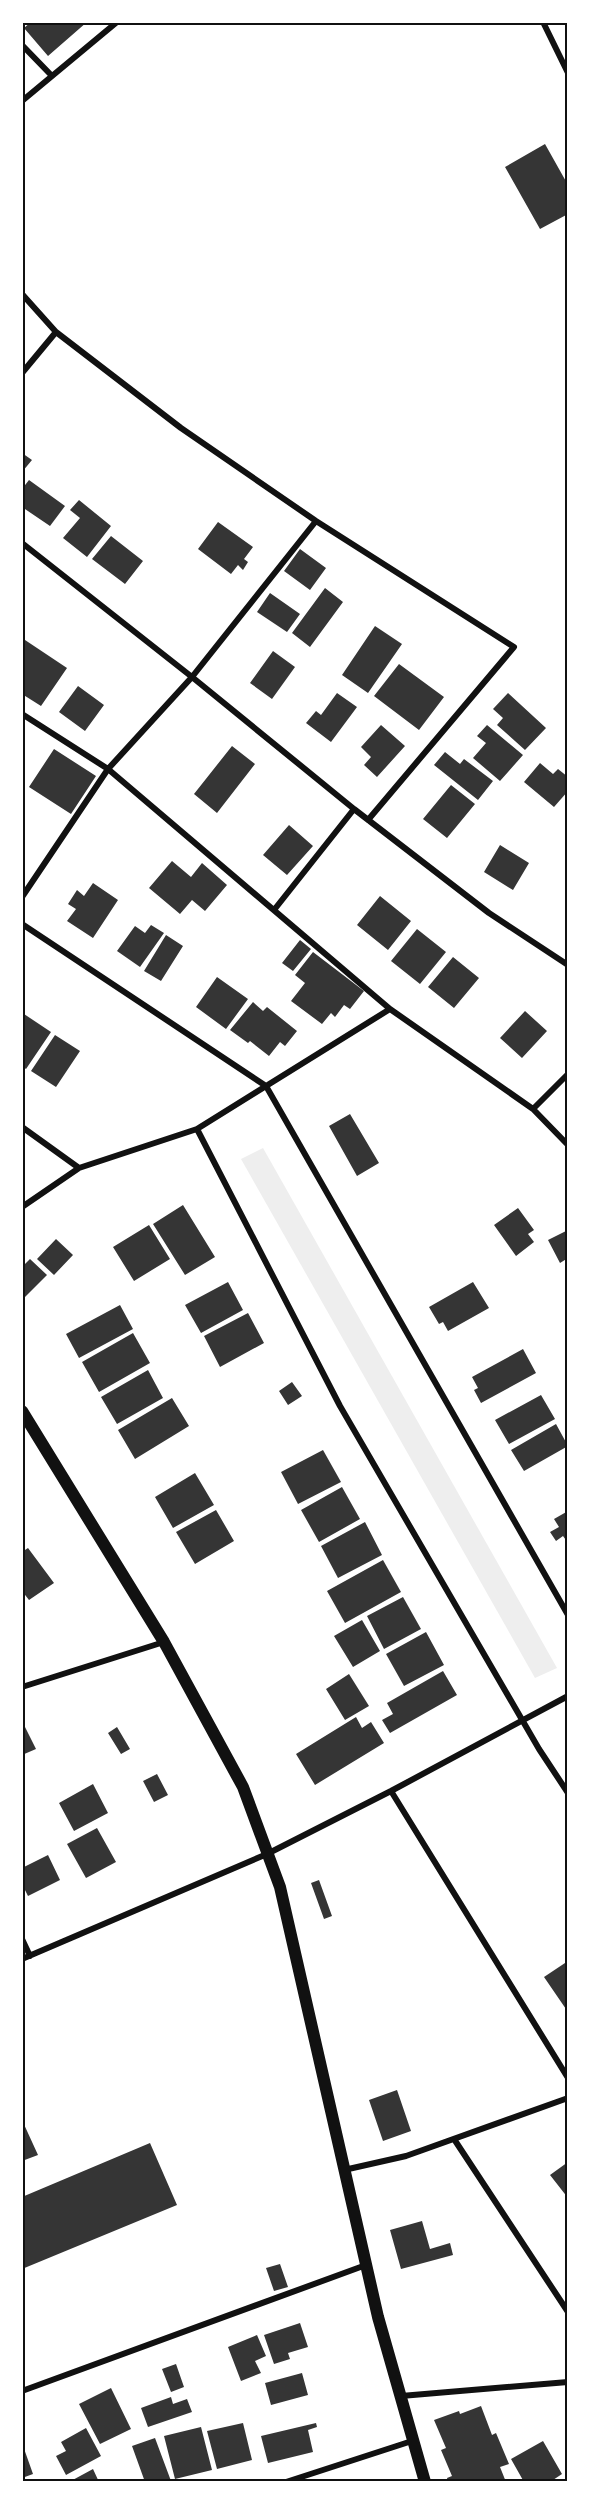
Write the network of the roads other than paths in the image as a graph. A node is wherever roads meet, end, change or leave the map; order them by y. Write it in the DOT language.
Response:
graph roads {
  1 [pos="117,22"];
  2 [pos="543,22"];
  3 [pos="22,45"];
  4 [pos="567,74"];
  5 [pos="52,76"];
  6 [pos="22,101"];
  7 [pos="22,294"];
  8 [pos="56,332"];
  9 [pos="22,373"];
  10 [pos="316,521"];
  11 [pos="22,543"];
  12 [pos="192,676"];
  13 [pos="22,714"];
  14 [pos="108,769"];
  15 [pos="354,809"];
  16 [pos="368,820"];
  17 [pos="22,897"];
  18 [pos="274,910"];
  19 [pos="22,924"];
  20 [pos="567,965"];
  21 [pos="390,1009"];
  22 [pos="567,1074"];
  23 [pos="266,1086"];
  24 [pos="533,1109"];
  25 [pos="22,1126"];
  26 [pos="196,1129"];
  27 [pos="567,1144"];
  28 [pos="79,1168"];
  29 [pos="22,1207"];
  30 [pos="22,1411"];
  31 [pos="567,1615"];
  32 [pos="164,1642"];
  33 [pos="22,1687"];
  34 [pos="567,1696"];
  35 [pos="522,1719"];
  36 [pos="391,1791"];
  37 [pos="567,1793"];
  38 [pos="267,1854"];
  39 [pos="22,1939"];
  40 [pos="30,1956"];
  41 [pos="22,1959"];
  42 [pos="567,2078"];
  43 [pos="567,2098"];
  44 [pos="454,2139"];
  45 [pos="345,2170"];
  46 [pos="366,2265"];
  47 [pos="567,2312"];
  48 [pos="567,2382"];
  49 [pos="22,2391"];
  50 [pos="400,2396"];
  51 [pos="412,2441"];
  52 [pos="286,2481"];
  53 [pos="425,2481"];
  1 -- 5 [label="street"];
  2 -- 4 [label="street"];
  3 -- 5 [label="street"];
  5 -- 6 [label="street"];
  7 -- 8 [label="street"];
  8 -- 9 [label="street"];
  8 -- 10 [label="street"];
  10 -- 12 [label="street"];
  10 -- 16 [label="street"];
  11 -- 12 [label="street"];
  12 -- 14 [label="street"];
  12 -- 15 [label="street"];
  13 -- 14 [label="street"];
  14 -- 17 [label="street"];
  14 -- 18 [label="street"];
  15 -- 16 [label="street"];
  15 -- 18 [label="street"];
  16 -- 20 [label="street"];
  18 -- 21 [label="street"];
  19 -- 23 [label="street"];
  21 -- 23 [label="street"];
  21 -- 24 [label="street"];
  22 -- 24 [label="street"];
  23 -- 26 [label="street"];
  23 -- 31 [label="street"];
  24 -- 27 [label="street"];
  25 -- 28 [label="street"];
  26 -- 28 [label="street"];
  26 -- 35 [label="street"];
  28 -- 29 [label="street"];
  30 -- 32 [label="main road"];
  32 -- 33 [label="street"];
  32 -- 38 [label="main road"];
  34 -- 35 [label="street"];
  35 -- 36 [label="street"];
  35 -- 37 [label="street"];
  36 -- 38 [label="street"];
  36 -- 42 [label="street"];
  38 -- 40 [label="street"];
  38 -- 45 [label="main road"];
  39 -- 40 [label="street"];
  40 -- 41 [label="street"];
  43 -- 44 [label="street"];
  44 -- 45 [label="street"];
  44 -- 47 [label="street"];
  45 -- 46 [label="main road"];
  46 -- 49 [label="street"];
  46 -- 50 [label="main road"];
  48 -- 50 [label="street"];
  50 -- 51 [label="main road"];
  51 -- 52 [label="street"];
  51 -- 53 [label="main road"];
}
